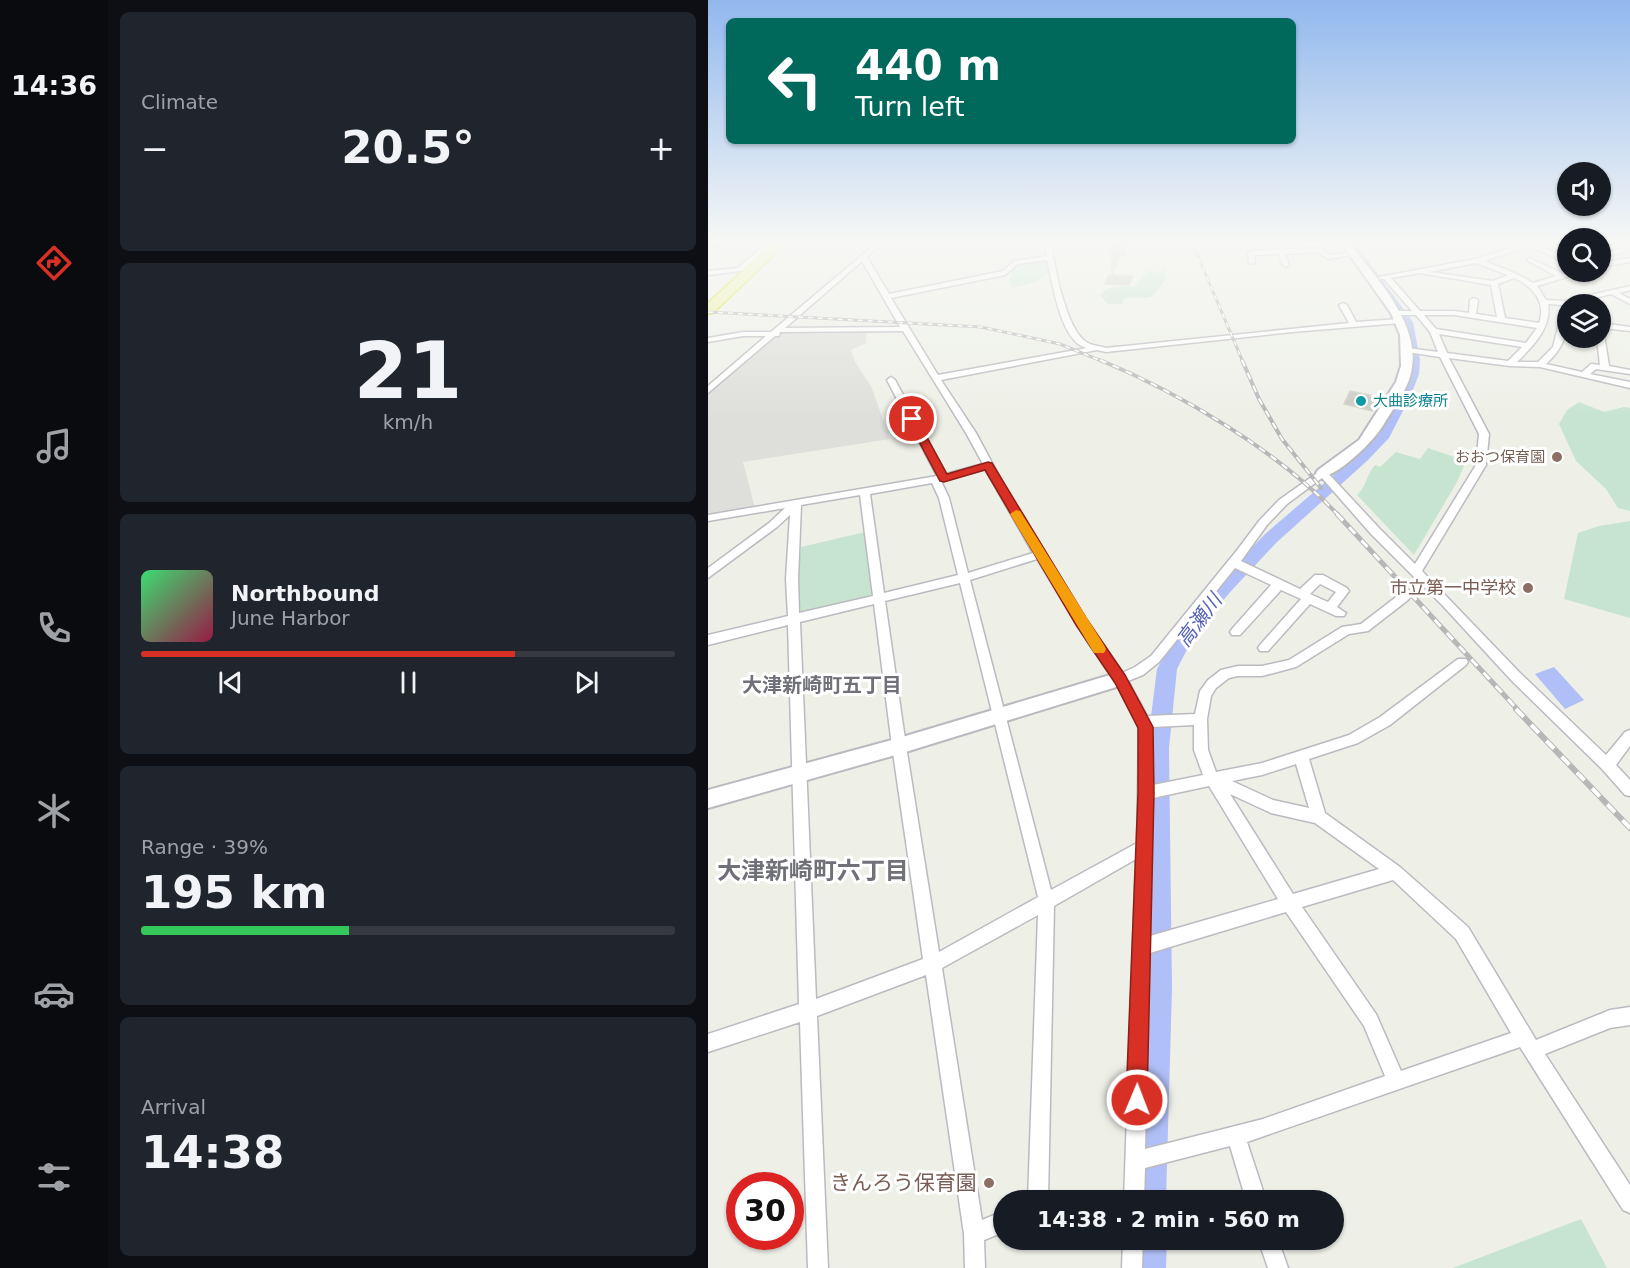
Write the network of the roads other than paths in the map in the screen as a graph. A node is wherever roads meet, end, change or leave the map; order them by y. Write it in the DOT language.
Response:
graph roads {
  1 [pos="816,299"];
  2 [pos="888,299"];
  3 [pos="1060,299"];
  4 [pos="1385,299"];
  5 [pos="1405,299"];
  6 [pos="1497,299"];
  7 [pos="1542,299"];
  8 [pos="1581,299"];
  9 [pos="1474,300"];
  10 [pos="1544,302"];
  11 [pos="1343,305"];
  12 [pos="1415,311"];
  13 [pos="1472,315"];
  14 [pos="1398,317"];
  15 [pos="1501,319"];
  16 [pos="1354,325"];
  17 [pos="1541,326"];
  18 [pos="1611,328"];
  19 [pos="905,329"];
  20 [pos="1630,329"];
  21 [pos="1434,331"];
  22 [pos="778,332"];
  23 [pos="708,340"];
  24 [pos="1528,346"];
  25 [pos="1558,348"];
  26 [pos="1603,348"];
  27 [pos="1095,349"];
  28 [pos="1407,350"];
  29 [pos="1443,354"];
  30 [pos="1510,364"];
  31 [pos="1540,365"];
  32 [pos="1605,368"];
  33 [pos="1630,372"];
  34 [pos="1584,374"];
  35 [pos="937,378"];
  36 [pos="891,380"];
  37 [pos="1630,385"];
  38 [pos="708,390"];
  39 [pos="988,465"];
  40 [pos="1323,473"];
  41 [pos="939,479"];
  42 [pos="865,492"];
  43 [pos="796,504"];
  44 [pos="708,518"];
  45 [pos="1041,554"];
  46 [pos="1233,562"];
  47 [pos="1416,571"];
  48 [pos="708,574"];
  49 [pos="964,578"];
  50 [pos="1280,583"];
  51 [pos="1306,596"];
  52 [pos="1404,597"];
  53 [pos="880,598"];
  54 [pos="795,618"];
  55 [pos="1236,632"];
  56 [pos="708,640"];
  57 [pos="1264,648"];
  58 [pos="1462,662"];
  59 [pos="1120,679"];
  60 [pos="998,715"];
  61 [pos="1200,719"];
  62 [pos="1143,722"];
  63 [pos="1630,736"];
  64 [pos="899,746"];
  65 [pos="1301,756"];
  66 [pos="1607,765"];
  67 [pos="801,774"];
  68 [pos="1212,779"];
  69 [pos="1630,790"];
  70 [pos="1146,793"];
  71 [pos="708,799"];
  72 [pos="1319,817"];
  73 [pos="1144,847"];
  74 [pos="1395,872"];
  75 [pos="1046,900"];
  76 [pos="1290,904"];
  77 [pos="1141,947"];
  78 [pos="933,964"];
  79 [pos="809,1010"];
  80 [pos="1630,1016"];
  81 [pos="708,1043"];
  82 [pos="1528,1044"];
  83 [pos="1395,1081"];
  84 [pos="1236,1136"];
  85 [pos="1135,1161"];
  86 [pos="1038,1190"];
  87 [pos="1134,1190"];
  88 [pos="1253,1190"];
  89 [pos="1630,1203"];
  90 [pos="993,1226"];
  91 [pos="974,1234"];
  92 [pos="1133,1250"];
  93 [pos="1272,1250"];
  94 [pos="818,1268"];
  95 [pos="975,1268"];
  96 [pos="1132,1268"];
  97 [pos="1278,1268"];
  1 -- 22 [label="street"];
  2 -- 19 [label="street"];
  3 -- 27 [label="street"];
  4 -- 14 [label="street"];
  5 -- 12 [label="street"];
  6 -- 15 [label="street"];
  7 -- 10 [label="street"];
  8 -- 10 [label="street"];
  9 -- 13 [label="street"];
  10 -- 17 [label="street"];
  11 -- 16 [label="street"];
  12 -- 13 [label="street"];
  12 -- 14 [label="street"];
  12 -- 21 [label="street"];
  13 -- 15 [label="street"];
  14 -- 16 [label="street"];
  14 -- 28 [label="street"];
  15 -- 17 [label="street"];
  16 -- 27 [label="street"];
  17 -- 24 [label="street"];
  18 -- 20 [label="street"];
  19 -- 22 [label="street"];
  19 -- 35 [label="street"];
  21 -- 24 [label="street"];
  21 -- 29 [label="street"];
  22 -- 23 [label="street"];
  22 -- 38 [label="street"];
  24 -- 30 [label="street"];
  25 -- 31 [label="street"];
  26 -- 32 [label="street"];
  27 -- 35 [label="street"];
  28 -- 29 [label="street"];
  28 -- 40 [label="street"];
  29 -- 30 [label="street"];
  29 -- 47 [label="street"];
  30 -- 31 [label="street"];
  31 -- 34 [label="street"];
  32 -- 33 [label="street"];
  32 -- 34 [label="street"];
  34 -- 37 [label="street"];
  35 -- 39 [label="street"];
  36 -- 41 [label="street"];
  39 -- 41 [label="street"];
  39 -- 45 [label="street"];
  40 -- 46 [label="street"];
  40 -- 47 [label="street"];
  41 -- 42 [label="street"];
  41 -- 49 [label="street"];
  42 -- 43 [label="street"];
  42 -- 53 [label="street"];
  43 -- 44 [label="street"];
  43 -- 48 [label="street"];
  43 -- 54 [label="street"];
  45 -- 49 [label="street"];
  45 -- 59 [label="street"];
  46 -- 50 [label="street"];
  46 -- 59 [label="street"];
  47 -- 66 [label="street"];
  49 -- 53 [label="street"];
  49 -- 60 [label="street"];
  50 -- 51 [label="street"];
  50 -- 55 [label="street"];
  51 -- 51 [label="street"];
  51 -- 57 [label="street"];
  52 -- 61 [label="street"];
  53 -- 54 [label="street"];
  53 -- 64 [label="street"];
  54 -- 56 [label="street"];
  54 -- 67 [label="street"];
  58 -- 65 [label="street"];
  59 -- 60 [label="street"];
  59 -- 62 [label="street"];
  60 -- 64 [label="street"];
  60 -- 75 [label="street"];
  61 -- 62 [label="street"];
  61 -- 68 [label="street"];
  62 -- 70 [label="street"];
  63 -- 66 [label="street"];
  64 -- 67 [label="street"];
  64 -- 78 [label="street"];
  65 -- 68 [label="street"];
  65 -- 72 [label="street"];
  66 -- 69 [label="street"];
  67 -- 71 [label="street"];
  67 -- 79 [label="street"];
  68 -- 70 [label="street"];
  68 -- 72 [label="street"];
  68 -- 76 [label="street"];
  70 -- 73 [label="street"];
  72 -- 74 [label="street"];
  73 -- 75 [label="street"];
  73 -- 77 [label="street"];
  74 -- 76 [label="street"];
  74 -- 82 [label="street"];
  75 -- 78 [label="street"];
  75 -- 86 [label="street"];
  76 -- 77 [label="street"];
  76 -- 83 [label="street"];
  77 -- 85 [label="street"];
  78 -- 79 [label="street"];
  78 -- 91 [label="street"];
  79 -- 81 [label="street"];
  79 -- 94 [label="street"];
  80 -- 82 [label="street"];
  82 -- 83 [label="street"];
  82 -- 89 [label="street"];
  83 -- 84 [label="street"];
  84 -- 85 [label="street"];
  84 -- 88 [label="street"];
  85 -- 87 [label="street"];
  90 -- 91 [label="street"];
  91 -- 95 [label="street"];
  92 -- 96 [label="street"];
  93 -- 97 [label="street"];
}
